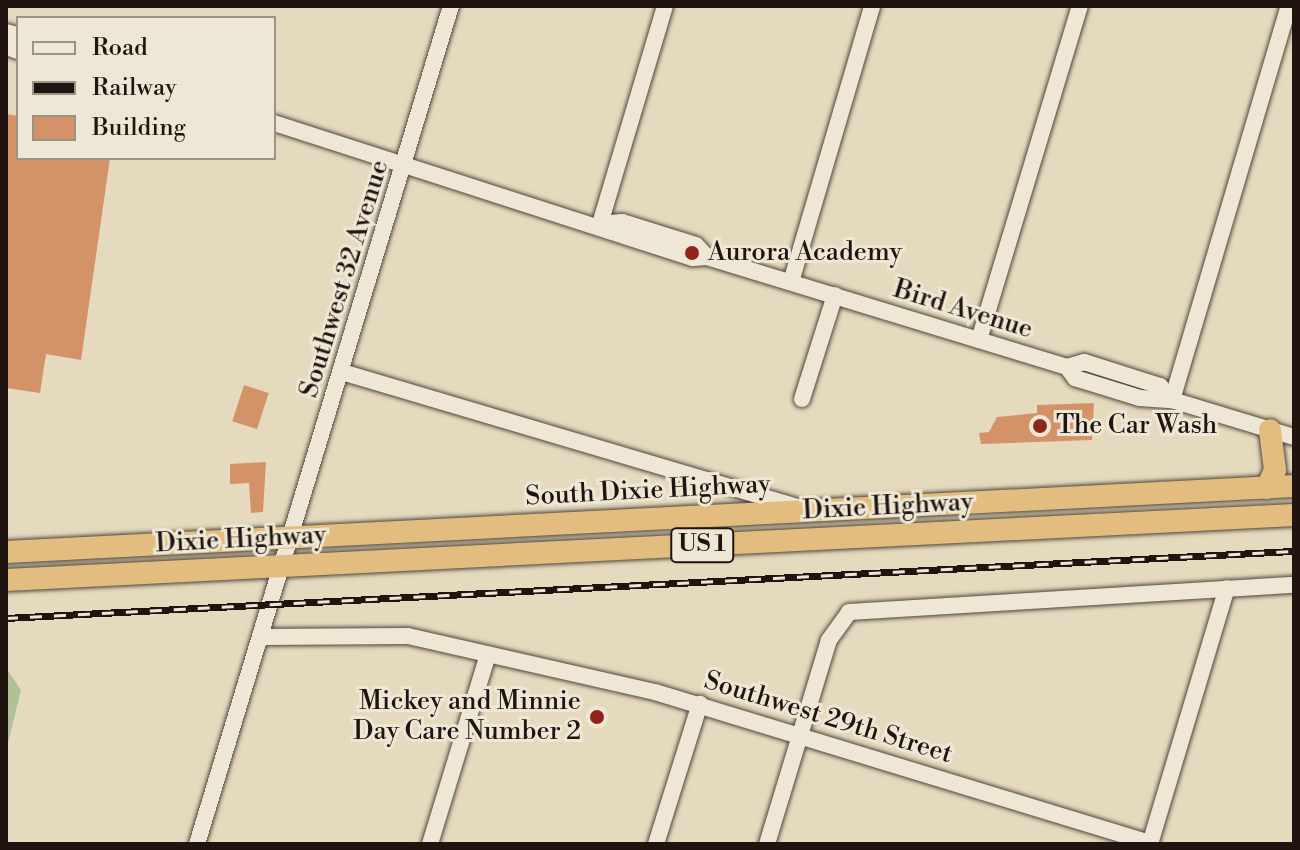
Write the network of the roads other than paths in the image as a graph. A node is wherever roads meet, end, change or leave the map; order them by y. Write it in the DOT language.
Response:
graph roads {
  1 [pos="451,6"];
  2 [pos="665,6"];
  3 [pos="872,6"];
  4 [pos="1080,6"];
  5 [pos="1289,6"];
  6 [pos="276,124"];
  7 [pos="404,164"];
  8 [pos="600,224"];
  9 [pos="791,282"];
  10 [pos="835,295"];
  11 [pos="979,340"];
  12 [pos="342,372"];
  13 [pos="802,399"];
  14 [pos="1172,400"];
  15 [pos="1270,430"];
  16 [pos="1294,437"];
  17 [pos="714,484"];
  18 [pos="1294,486"];
  19 [pos="1267,488"];
  20 [pos="808,511"];
  21 [pos="720,515"];
  22 [pos="1294,515"];
  23 [pos="293,537"];
  24 [pos="6,552"];
  25 [pos="284,566"];
  26 [pos="6,580"];
  27 [pos="1294,585"];
  28 [pos="1227,588"];
  29 [pos="261,637"];
  30 [pos="487,657"];
  31 [pos="700,704"];
  32 [pos="801,733"];
  33 [pos="1150,843"];
  34 [pos="197,844"];
  35 [pos="430,844"];
  36 [pos="656,844"];
  37 [pos="767,844"];
  1 -- 7 [label="street, Southwest 32 Avenue"];
  2 -- 8 [label="street"];
  3 -- 9 [label="street"];
  4 -- 11 [label="street"];
  5 -- 14 [label="street"];
  6 -- 7 [label="street, Bird Avenue"];
  7 -- 8 [label="street, Bird Avenue"];
  7 -- 12 [label="street, Southwest 32 Avenue"];
  8 -- 9 [label="street, Bird Avenue"];
  9 -- 10 [label="street, Bird Avenue"];
  10 -- 11 [label="street, Bird Avenue"];
  10 -- 13 [label="street"];
  11 -- 14 [label="street, Bird Avenue"];
  12 -- 17 [label="street"];
  12 -- 23 [label="street, Southwest 32 Avenue"];
  14 -- 15 [label="street, Bird Avenue"];
  15 -- 16 [label="street, Bird Avenue"];
  15 -- 19 [label="highway"];
  17 -- 20 [label="street"];
  17 -- 21 [label="street"];
  18 -- 19 [label="highway, South Dixie Highway / US 1"];
  19 -- 20 [label="highway, South Dixie Highway / US 1"];
  20 -- 21 [label="highway, South Dixie Highway / US 1"];
  21 -- 23 [label="highway, South Dixie Highway / US 1"];
  22 -- 25 [label="highway, Dixie Highway / US 1"];
  23 -- 24 [label="highway, South Dixie Highway / US 1"];
  23 -- 25 [label="street, Southwest 32 Avenue"];
  25 -- 26 [label="highway, Dixie Highway / US 1"];
  25 -- 29 [label="street, Southwest 32 Avenue"];
  27 -- 28 [label="street"];
  28 -- 32 [label="street"];
  28 -- 33 [label="street"];
  29 -- 30 [label="street, Southwest 29th Street"];
  29 -- 34 [label="street, Southwest 32 Avenue"];
  30 -- 31 [label="street, Southwest 29th Street"];
  30 -- 35 [label="street"];
  31 -- 32 [label="street, Southwest 29th Street"];
  31 -- 36 [label="street"];
  32 -- 33 [label="street, Southwest 29th Street"];
  32 -- 37 [label="street"];
}
